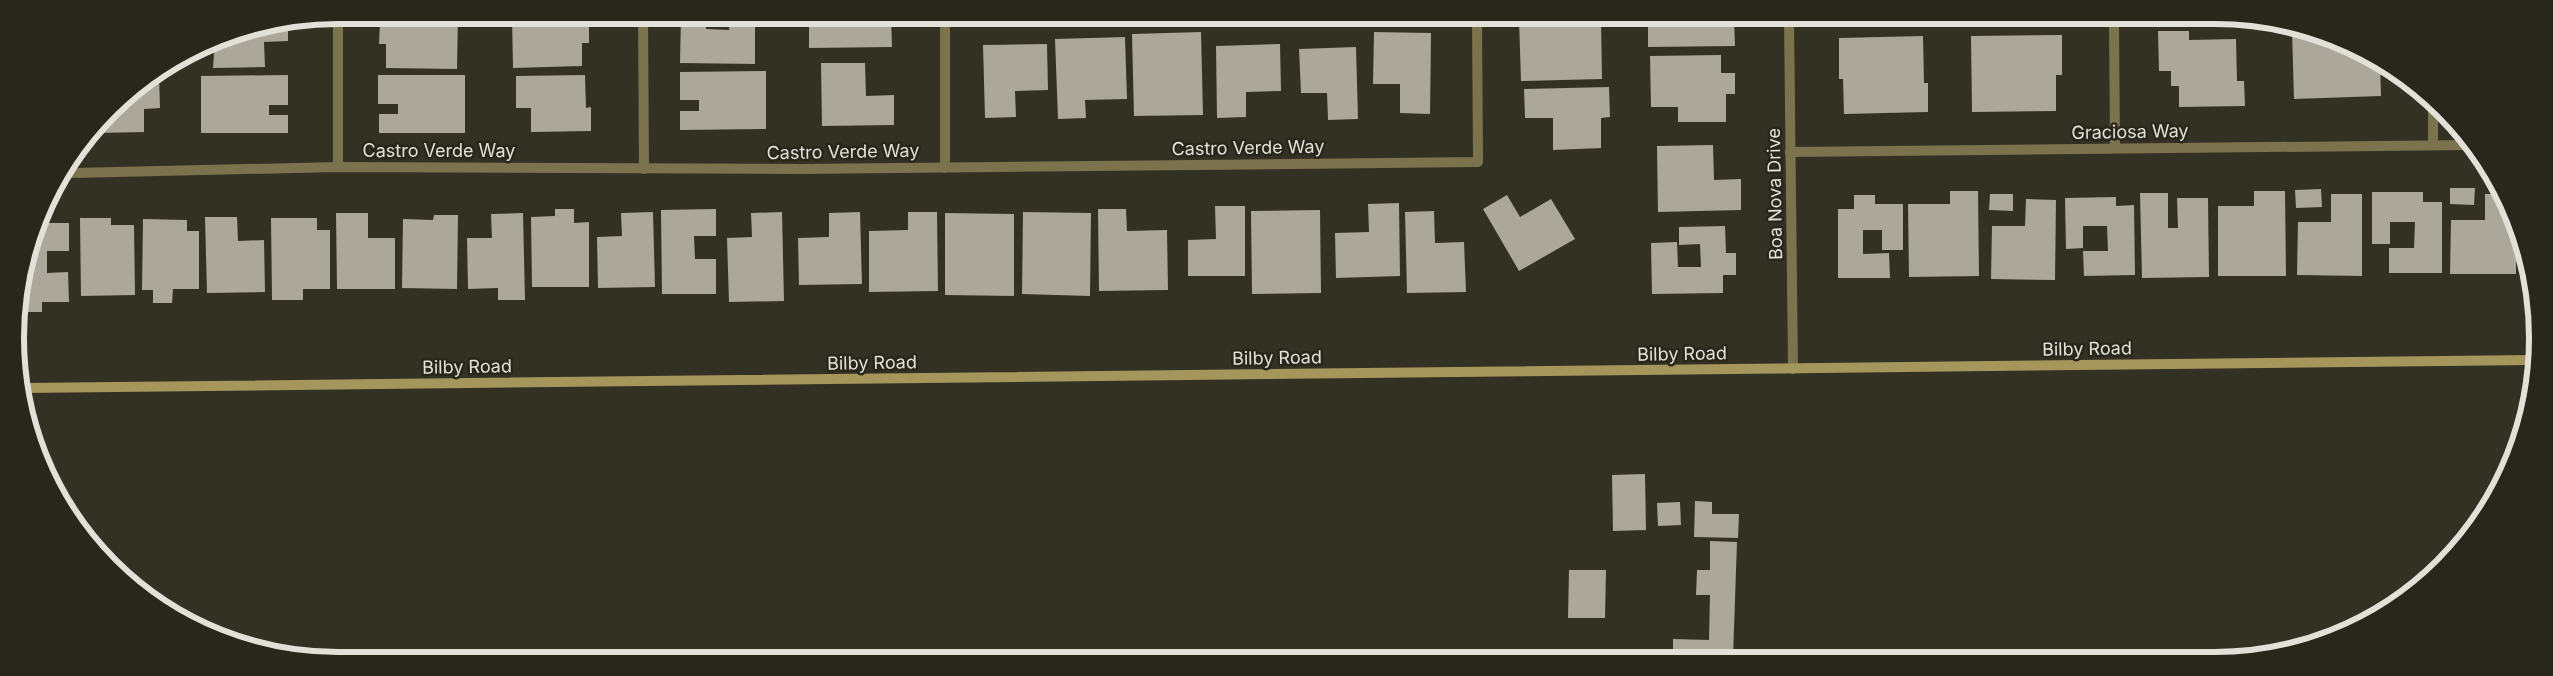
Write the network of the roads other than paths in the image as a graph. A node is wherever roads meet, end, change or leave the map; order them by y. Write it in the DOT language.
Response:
graph roads {
  1 [pos="338,24"];
  2 [pos="644,24"];
  3 [pos="945,24"];
  4 [pos="1477,24"];
  5 [pos="1789,24"];
  6 [pos="2114,24"];
  7 [pos="2433,112"];
  8 [pos="2462,144"];
  9 [pos="2433,145"];
  10 [pos="2115,148"];
  11 [pos="1790,152"];
  12 [pos="338,167"];
  13 [pos="945,168"];
  14 [pos="644,170"];
  15 [pos="71,173"];
  16 [pos="2529,360"];
  17 [pos="1793,369"];
  18 [pos="28,388"];
  1 -- 12 [label="street"];
  2 -- 14 [label="street"];
  3 -- 13 [label="street"];
  4 -- 13 [label="street, Castro Verde Way"];
  5 -- 11 [label="street, Boa Nova Drive"];
  6 -- 10 [label="street"];
  7 -- 9 [label="street"];
  8 -- 9 [label="street, Graciosa Way"];
  9 -- 10 [label="street, Graciosa Way"];
  10 -- 11 [label="street, Graciosa Way"];
  11 -- 17 [label="street, Boa Nova Drive"];
  12 -- 14 [label="street, Castro Verde Way"];
  12 -- 15 [label="street, Castro Verde Way"];
  13 -- 14 [label="street, Castro Verde Way"];
  16 -- 17 [label="main road, Bilby Road"];
  17 -- 18 [label="main road, Bilby Road"];
}
